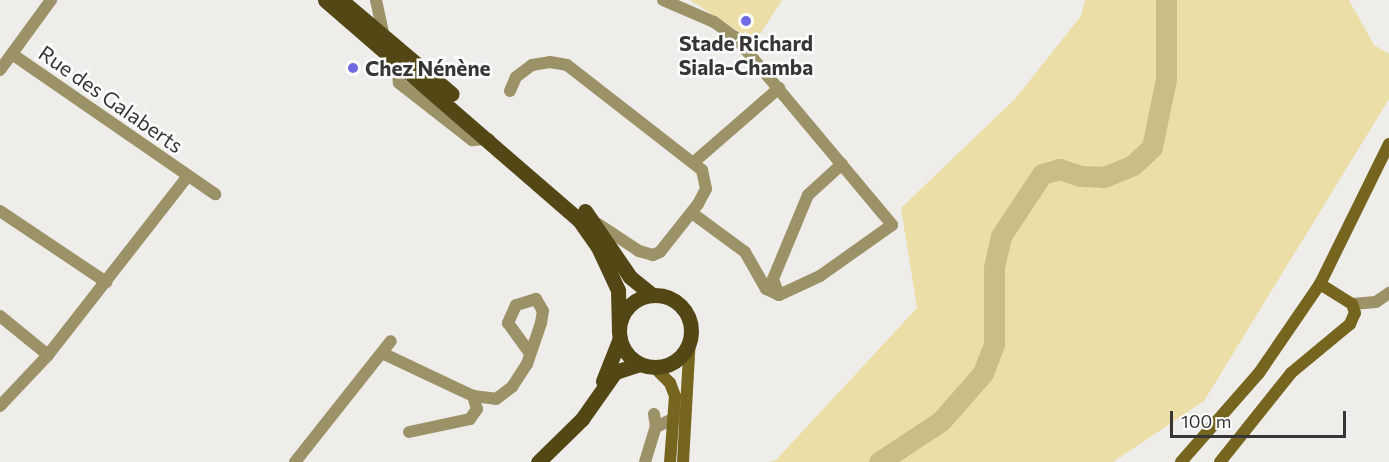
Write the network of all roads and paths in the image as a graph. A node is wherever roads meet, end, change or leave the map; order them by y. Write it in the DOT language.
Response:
graph roads {
  1 [pos="51,0"];
  2 [pos="325,0"];
  3 [pos="341,0"];
  4 [pos="376,0"];
  5 [pos="663,0"];
  6 [pos="384,43"];
  7 [pos="4,61"];
  8 [pos="779,88"];
  9 [pos="510,91"];
  10 [pos="1389,144"];
  11 [pos="694,162"];
  12 [pos="842,164"];
  13 [pos="188,176"];
  14 [pos="215,194"];
  15 [pos="0,211"];
  16 [pos="692,213"];
  17 [pos="590,217"];
  18 [pos="767,281"];
  19 [pos="106,282"];
  20 [pos="1320,284"];
  21 [pos="1389,293"];
  22 [pos="652,295"];
  23 [pos="1352,304"];
  24 [pos="0,316"];
  25 [pos="619,335"];
  26 [pos="690,338"];
  27 [pos="391,341"];
  28 [pos="529,352"];
  29 [pos="382,353"];
  30 [pos="48,355"];
  31 [pos="646,365"];
  32 [pos="597,394"];
  33 [pos="473,396"];
  34 [pos="688,402"];
  35 [pos="0,406"];
  36 [pos="654,414"];
  37 [pos="674,422"];
  38 [pos="656,427"];
  39 [pos="409,432"];
  40 [pos="295,462"];
  41 [pos="538,462"];
  42 [pos="645,462"];
  43 [pos="670,462"];
  44 [pos="683,462"];
  45 [pos="1181,462"];
  46 [pos="1220,462"];
  1 -- 7 [label="street"];
  2 -- 6 [label="main road"];
  3 -- 6 [label="main road"];
  4 -- 6 [label="street"];
  5 -- 8 [label="street"];
  6 -- 17 [label="main road"];
  6 -- 25 [label="main road"];
  7 -- 13 [label="street, Rue des Galaberts"];
  8 -- 11 [label="street"];
  8 -- 12 [label="street"];
  9 -- 11 [label="street"];
  10 -- 20 [label="main road"];
  11 -- 16 [label="street"];
  12 -- 18 [label="street"];
  12 -- 18 [label="street"];
  13 -- 14 [label="street, Rue des Galaberts"];
  13 -- 19 [label="street, Rue des Galaberts"];
  15 -- 19 [label="street"];
  16 -- 17 [label="street"];
  16 -- 18 [label="street"];
  17 -- 22 [label="main road"];
  19 -- 30 [label="street, Rue des Galaberts"];
  20 -- 23 [label="main road"];
  20 -- 45 [label="main road"];
  21 -- 23 [label="street"];
  22 -- 25 [label="main road"];
  22 -- 26 [label="main road"];
  23 -- 46 [label="main road"];
  24 -- 30 [label="street"];
  25 -- 31 [label="main road"];
  25 -- 32 [label="main road"];
  26 -- 31 [label="main road"];
  26 -- 34 [label="main road"];
  27 -- 29 [label="street"];
  28 -- 33 [label="street"];
  29 -- 33 [label="street"];
  29 -- 40 [label="street"];
  30 -- 35 [label="street, Rue des Galaberts"];
  31 -- 32 [label="main road"];
  31 -- 37 [label="main road"];
  32 -- 41 [label="main road"];
  33 -- 39 [label="street"];
  34 -- 37 [label="street"];
  34 -- 44 [label="main road"];
  36 -- 38 [label="street"];
  37 -- 38 [label="street"];
  37 -- 43 [label="main road"];
  38 -- 42 [label="street"];
}
